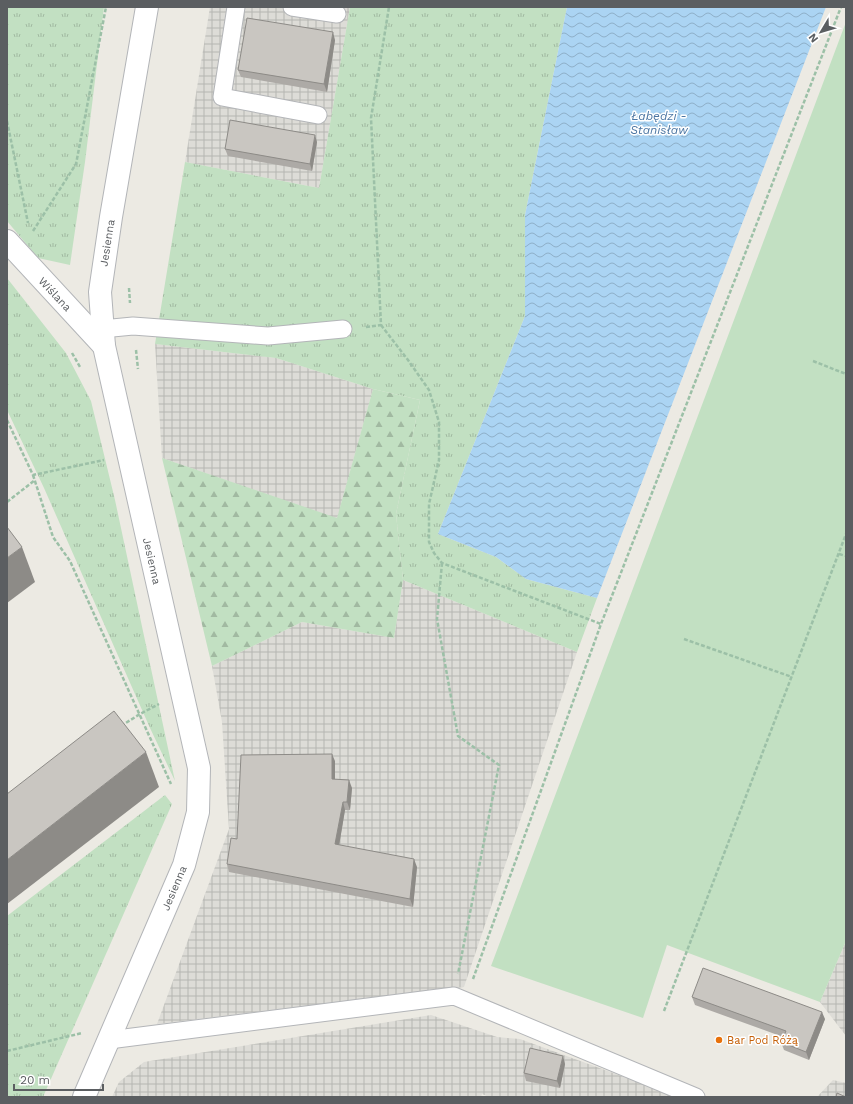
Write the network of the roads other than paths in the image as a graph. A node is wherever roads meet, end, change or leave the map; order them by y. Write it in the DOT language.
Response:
graph roads {
  1 [pos="147,7"];
  2 [pos="236,7"];
  3 [pos="292,7"];
  4 [pos="337,14"];
  5 [pos="318,114"];
  6 [pos="7,241"];
  7 [pos="343,330"];
  8 [pos="103,337"];
  9 [pos="109,1040"];
  10 [pos="84,1097"];
  11 [pos="696,1097"];
  1 -- 8 [label="street, Jesienna"];
  2 -- 5 [label="lane"];
  3 -- 4 [label="lane"];
  6 -- 8 [label="street, Wiślana"];
  7 -- 8 [label="lane"];
  8 -- 9 [label="street, Jesienna"];
  9 -- 10 [label="street, Jesienna"];
  9 -- 11 [label="lane"];
}
